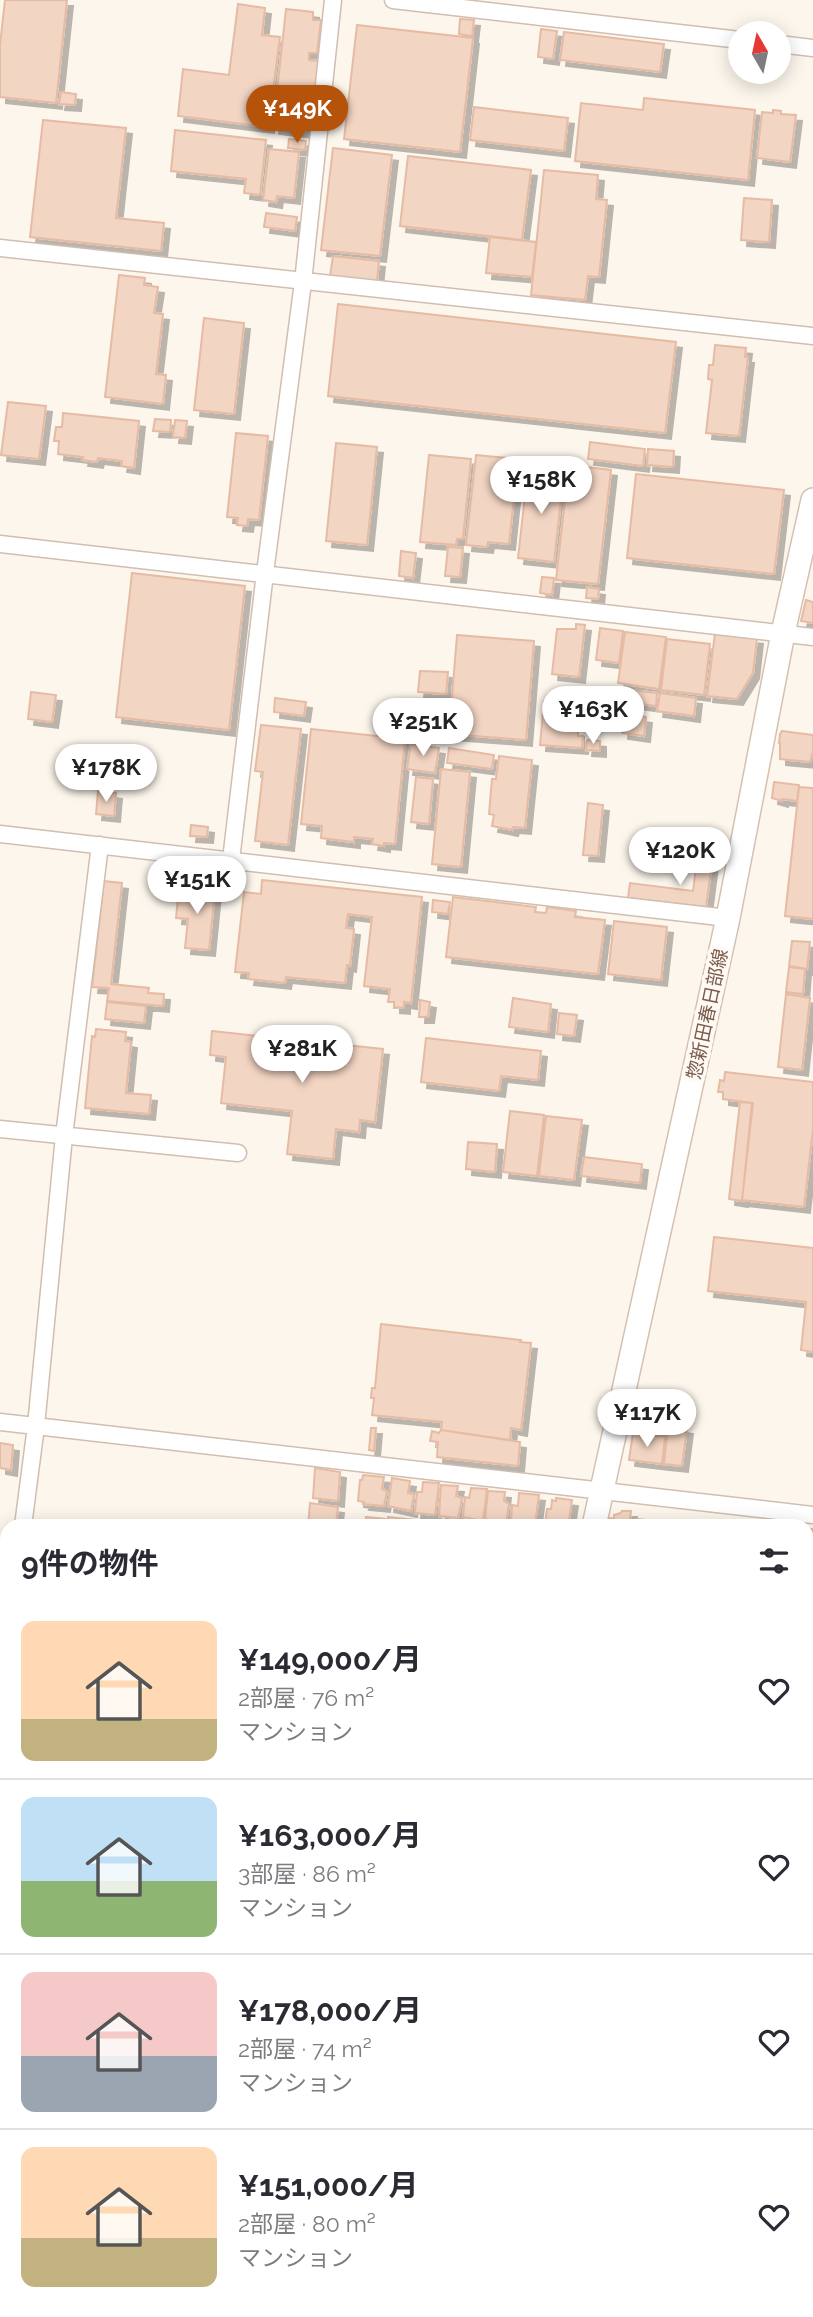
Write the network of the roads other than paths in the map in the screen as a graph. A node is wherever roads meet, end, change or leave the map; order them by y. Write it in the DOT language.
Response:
graph roads {
  1 [pos="333,0"];
  2 [pos="393,0"];
  3 [pos="728,39"];
  4 [pos="791,45"];
  5 [pos="813,48"];
  6 [pos="0,248"];
  7 [pos="303,282"];
  8 [pos="813,336"];
  9 [pos="813,500"];
  10 [pos="0,544"];
  11 [pos="264,573"];
  12 [pos="783,633"];
  13 [pos="813,636"];
  14 [pos="0,834"];
  15 [pos="100,845"];
  16 [pos="231,860"];
  17 [pos="728,918"];
  18 [pos="0,1129"];
  19 [pos="64,1136"];
  20 [pos="238,1153"];
  21 [pos="0,1422"];
  22 [pos="36,1426"];
  23 [pos="602,1490"];
  24 [pos="813,1515"];
  25 [pos="24,1519"];
  26 [pos="596,1519"];
  1 -- 7 [label="street"];
  2 -- 3 [label="street"];
  4 -- 5 [label="street"];
  6 -- 7 [label="street"];
  7 -- 8 [label="street"];
  7 -- 11 [label="street"];
  9 -- 12 [label="main road, 惣新田春日部線"];
  10 -- 11 [label="street"];
  11 -- 12 [label="street"];
  11 -- 16 [label="street"];
  12 -- 13 [label="street"];
  12 -- 17 [label="main road, 惣新田春日部線"];
  14 -- 15 [label="street"];
  15 -- 16 [label="street"];
  15 -- 19 [label="street"];
  16 -- 17 [label="street"];
  17 -- 23 [label="main road, 惣新田春日部線"];
  18 -- 19 [label="street"];
  19 -- 20 [label="street"];
  19 -- 22 [label="street"];
  21 -- 22 [label="street"];
  22 -- 23 [label="street"];
  22 -- 25 [label="street"];
  23 -- 24 [label="street"];
  23 -- 26 [label="main road, 惣新田春日部線"];
}
